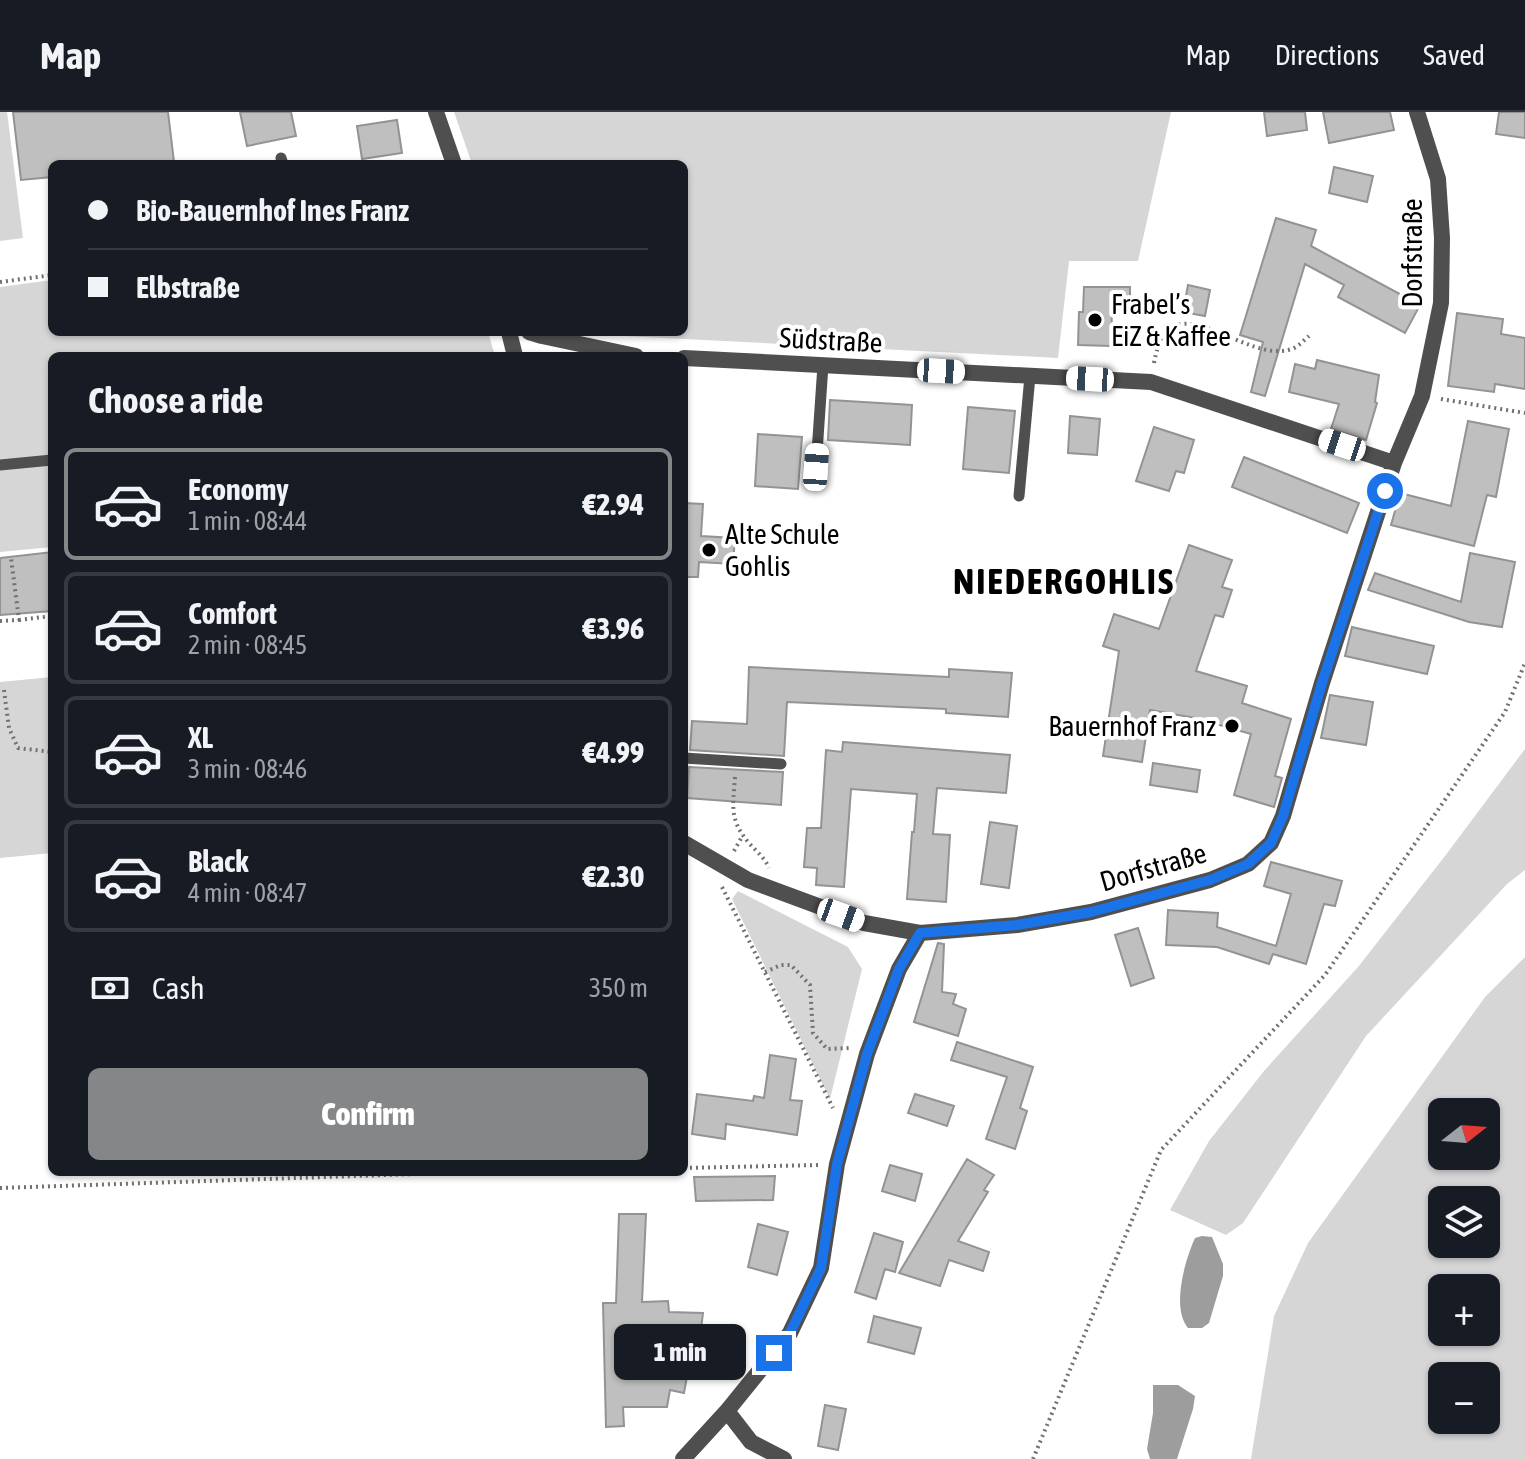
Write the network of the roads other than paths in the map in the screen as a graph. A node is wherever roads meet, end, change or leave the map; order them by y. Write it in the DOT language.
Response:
graph roads {
  1 [pos="436,112"];
  2 [pos="1417,112"];
  3 [pos="449,160"];
  4 [pos="547,336"];
  5 [pos="618,352"];
  6 [pos="688,358"];
  7 [pos="823,365"];
  8 [pos="1030,376"];
  9 [pos="48,460"];
  10 [pos="1394,463"];
  11 [pos="0,465"];
  12 [pos="816,467"];
  13 [pos="1019,496"];
  14 [pos="688,758"];
  15 [pos="781,764"];
  16 [pos="688,845"];
  17 [pos="920,933"];
  18 [pos="727,1411"];
  19 [pos="683,1459"];
  20 [pos="784,1459"];
  1 -- 3 [label="street"];
  2 -- 10 [label="street, Dorfstraße"];
  4 -- 5 [label="street"];
  6 -- 7 [label="street, Südstraße"];
  7 -- 8 [label="street, Südstraße"];
  7 -- 12 [label="lane"];
  8 -- 10 [label="street, Südstraße"];
  8 -- 13 [label="lane"];
  9 -- 11 [label="lane"];
  10 -- 17 [label="street, Dorfstraße"];
  14 -- 15 [label="lane"];
  16 -- 17 [label="street, Dorfstraße"];
  17 -- 18 [label="street"];
  18 -- 19 [label="street"];
  18 -- 20 [label="street"];
}
